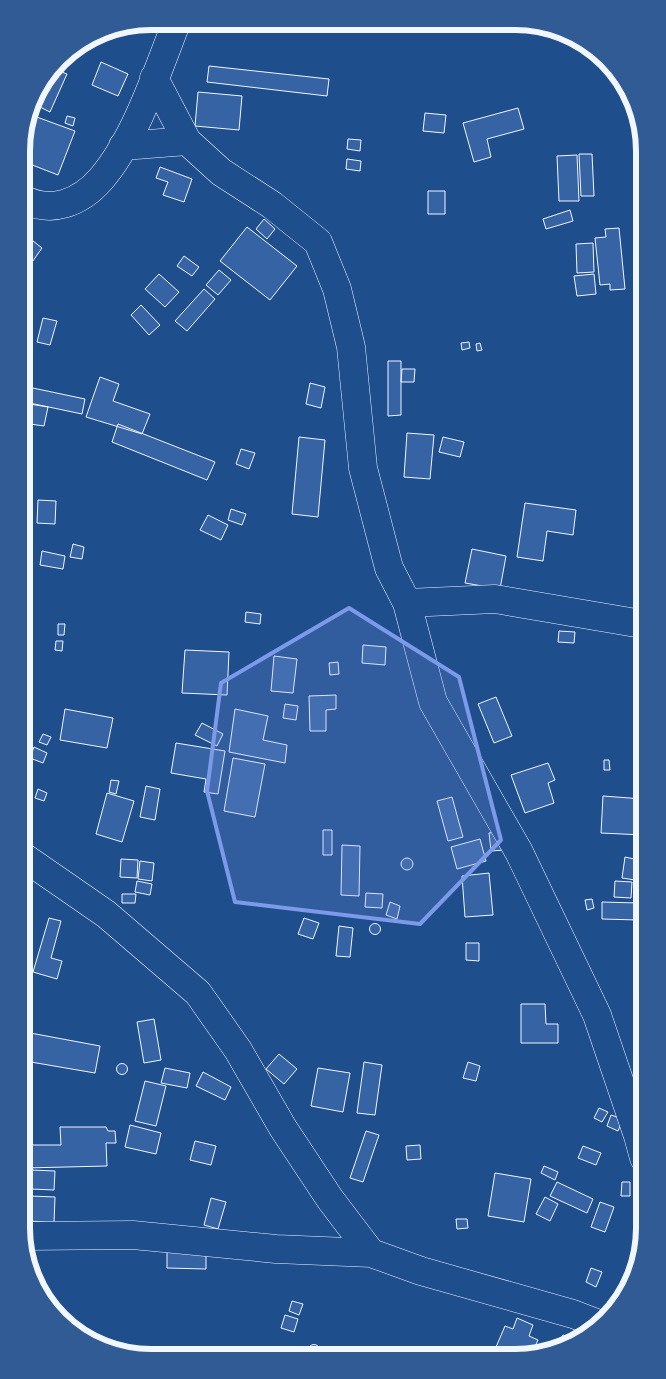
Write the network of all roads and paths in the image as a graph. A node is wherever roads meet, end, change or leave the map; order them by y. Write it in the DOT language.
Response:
graph roads {
  1 [pos="174,30"];
  2 [pos="154,78"];
  3 [pos="187,141"];
  4 [pos="123,146"];
  5 [pos="30,203"];
  6 [pos="407,603"];
  7 [pos="636,623"];
  8 [pos="30,862"];
  9 [pos="636,1130"];
  10 [pos="30,1236"];
  11 [pos="372,1253"];
  12 [pos="592,1321"];
  1 -- 2 [label="street"];
  2 -- 3 [label="street"];
  2 -- 4 [label="street"];
  3 -- 4 [label="street"];
  3 -- 6 [label="street"];
  4 -- 5 [label="street"];
  6 -- 7 [label="street"];
  6 -- 9 [label="street"];
  8 -- 11 [label="street"];
  10 -- 11 [label="street"];
  11 -- 12 [label="street"];
}
